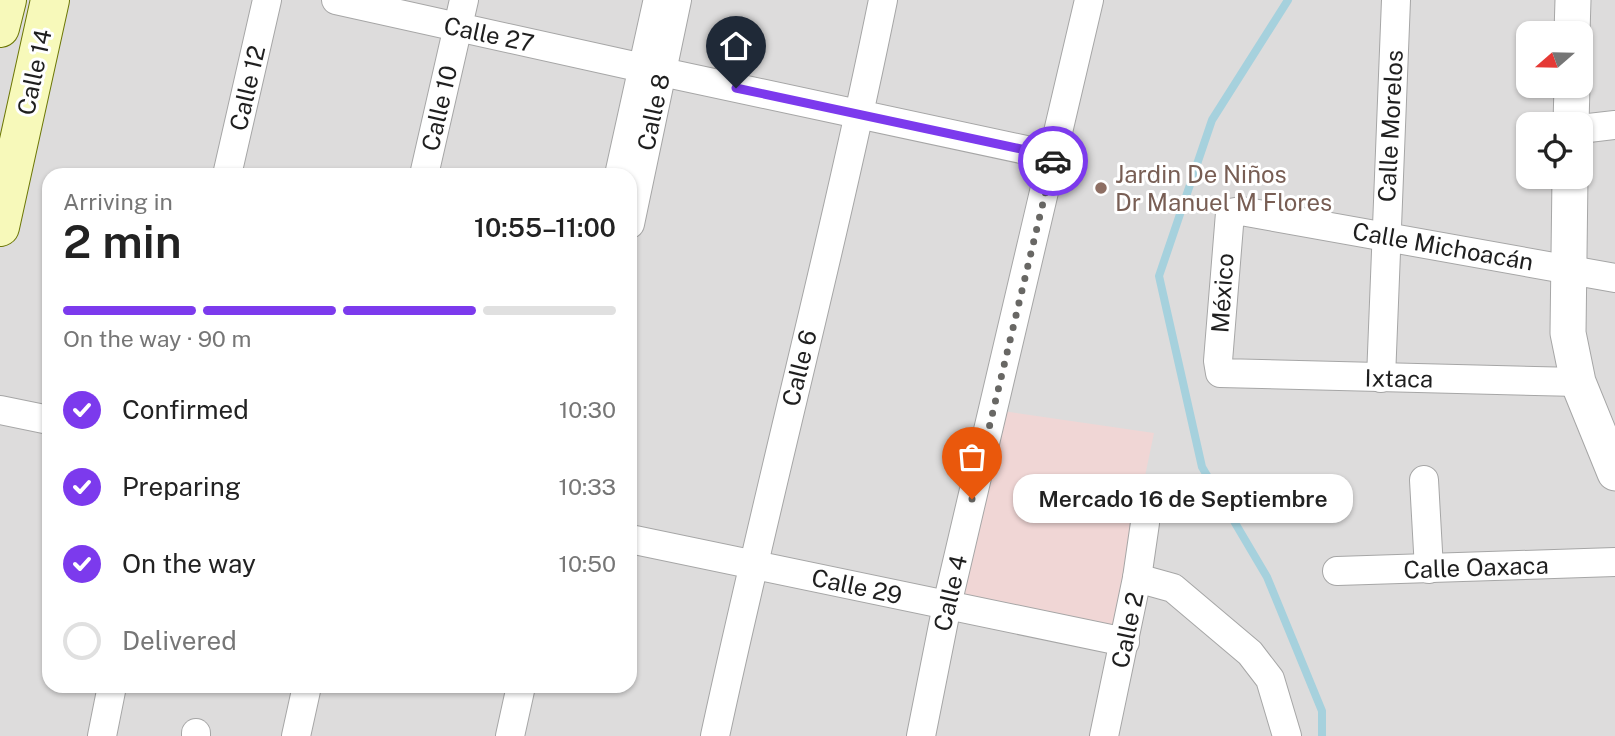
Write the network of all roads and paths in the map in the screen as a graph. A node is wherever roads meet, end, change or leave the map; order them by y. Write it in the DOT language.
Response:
graph roads {
  1 [pos="7,0"];
  2 [pos="50,0"];
  3 [pos="267,0"];
  4 [pos="336,0"];
  5 [pos="464,0"];
  6 [pos="657,0"];
  7 [pos="677,0"];
  8 [pos="883,0"];
  9 [pos="1089,0"];
  10 [pos="1396,0"];
  11 [pos="1573,0"];
  12 [pos="1572,21"];
  13 [pos="458,27"];
  14 [pos="0,28"];
  15 [pos="652,70"];
  16 [pos="860,114"];
  17 [pos="1615,125"];
  18 [pos="1593,128"];
  19 [pos="1054,156"];
  20 [pos="229,168"];
  21 [pos="426,168"];
  22 [pos="621,168"];
  23 [pos="637,175"];
  24 [pos="1570,189"];
  25 [pos="1230,213"];
  26 [pos="0,227"];
  27 [pos="1384,234"];
  28 [pos="1567,268"];
  29 [pos="1615,278"];
  30 [pos="1220,373"];
  31 [pos="1381,378"];
  32 [pos="1577,382"];
  33 [pos="0,410"];
  34 [pos="42,419"];
  35 [pos="1615,473"];
  36 [pos="1424,480"];
  37 [pos="1145,523"];
  38 [pos="637,540"];
  39 [pos="1615,562"];
  40 [pos="752,564"];
  41 [pos="1429,569"];
  42 [pos="1337,571"];
  43 [pos="1137,578"];
  44 [pos="947,605"];
  45 [pos="1125,642"];
  46 [pos="111,693"];
  47 [pos="305,693"];
  48 [pos="519,693"];
  49 [pos="102,736"];
  50 [pos="296,736"];
  51 [pos="510,736"];
  52 [pos="715,736"];
  53 [pos="921,736"];
  54 [pos="1104,736"];
  55 [pos="1287,736"];
  1 -- 14 [label="main road, Calle 14"];
  2 -- 26 [label="main road, Calle 14"];
  3 -- 20 [label="street, Calle 12"];
  4 -- 13 [label="street, Calle 27"];
  5 -- 13 [label="street, Calle 10"];
  6 -- 15 [label="street, Calle 8"];
  7 -- 15 [label="street, Calle 8"];
  8 -- 16 [label="street, Calle 6"];
  9 -- 19 [label="street, Calle 4"];
  10 -- 27 [label="street, Calle Morelos"];
  11 -- 12 [label="street"];
  13 -- 15 [label="street, Calle 27"];
  13 -- 21 [label="street, Calle 10"];
  15 -- 16 [label="street, Calle 27"];
  15 -- 22 [label="street, Calle 8"];
  15 -- 23 [label="street, Calle 8"];
  16 -- 19 [label="street, Calle 27"];
  16 -- 40 [label="street, Calle 6"];
  17 -- 18 [label="street"];
  19 -- 44 [label="street, Calle 4"];
  24 -- 28 [label="street"];
  25 -- 27 [label="street, Calle Michoacán"];
  25 -- 30 [label="street, México"];
  27 -- 28 [label="street, Calle Michoacán"];
  27 -- 31 [label="street, Calle Morelos"];
  28 -- 29 [label="street, Calle Michoacán"];
  28 -- 32 [label="street"];
  30 -- 31 [label="street, Ixtaca"];
  31 -- 32 [label="street, Ixtaca"];
  32 -- 35 [label="street"];
  33 -- 34 [label="street"];
  36 -- 41 [label="street"];
  37 -- 43 [label="street, Calle 2"];
  38 -- 40 [label="street, Calle 29"];
  39 -- 41 [label="street, Calle Oaxaca"];
  40 -- 44 [label="street, Calle 29"];
  40 -- 52 [label="street, Calle 6"];
  41 -- 42 [label="street, Calle Oaxaca"];
  43 -- 45 [label="street, Calle 2"];
  43 -- 55 [label="street"];
  44 -- 45 [label="street, Calle 29"];
  44 -- 53 [label="street, Calle 4"];
  45 -- 54 [label="street, Calle 2"];
  46 -- 49 [label="street"];
  47 -- 50 [label="street"];
  48 -- 51 [label="street"];
}
